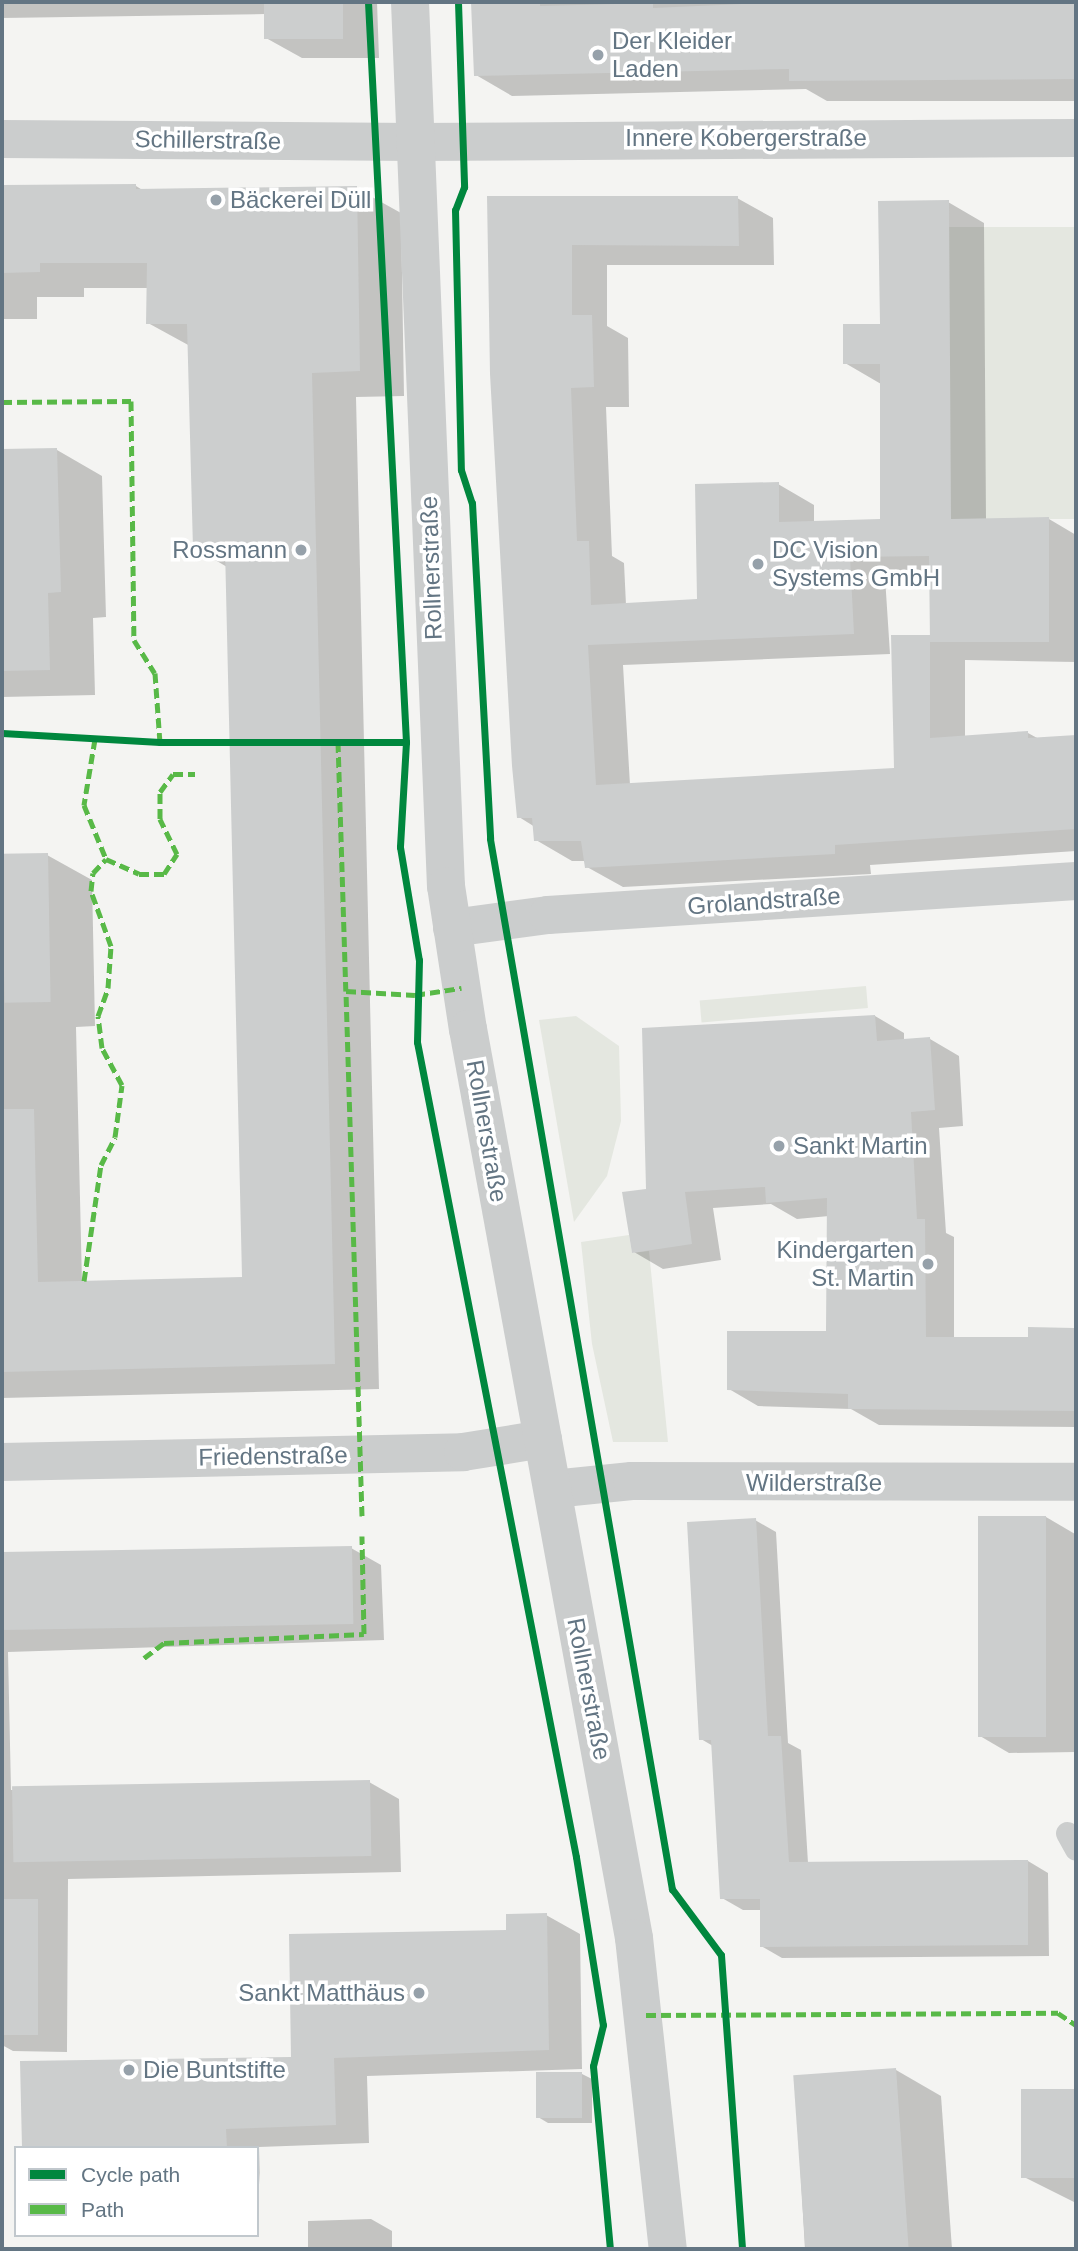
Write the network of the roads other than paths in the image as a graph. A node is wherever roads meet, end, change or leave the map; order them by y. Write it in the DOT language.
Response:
graph roads {
  1 [pos="410,2"];
  2 [pos="2,138"];
  3 [pos="1076,138"];
  4 [pos="415,142"];
  5 [pos="1076,881"];
  6 [pos="452,928"];
  7 [pos="544,1439"];
  8 [pos="2,1462"];
  9 [pos="1076,1482"];
  10 [pos="553,1489"];
  11 [pos="668,2249"];
  1 -- 4 [label="street, Rollnerstraße"];
  2 -- 4 [label="street, Schillerstraße"];
  3 -- 4 [label="street, Innere Kobergerstraße"];
  4 -- 6 [label="street, Rollnerstraße"];
  5 -- 6 [label="street, Grolandstraße"];
  6 -- 7 [label="street, Rollnerstraße"];
  7 -- 8 [label="street, Friedenstraße"];
  7 -- 10 [label="street, Rollnerstraße"];
  9 -- 10 [label="street, Wilderstraße"];
  10 -- 11 [label="street, Rollnerstraße"];
}
